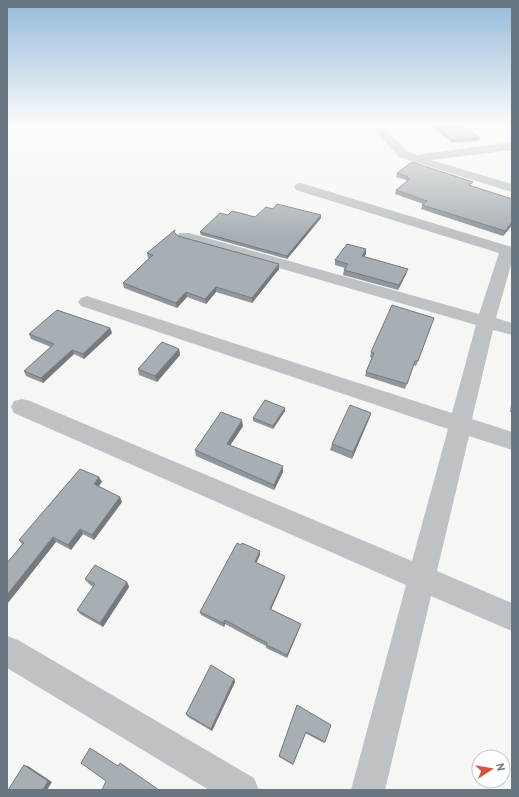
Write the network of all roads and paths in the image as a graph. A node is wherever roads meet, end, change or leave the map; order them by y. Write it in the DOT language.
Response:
graph roads {
  1 [pos="423,161"];
  2 [pos="301,187"];
  3 [pos="512,188"];
  4 [pos="184,236"];
  5 [pos="510,251"];
  6 [pos="87,302"];
  7 [pos="486,322"];
  8 [pos="512,329"];
  9 [pos="22,407"];
  10 [pos="461,424"];
  11 [pos="512,441"];
  12 [pos="422,578"];
  13 [pos="512,617"];
  14 [pos="7,651"];
  15 [pos="242,790"];
  16 [pos="368,790"];
  1 -- 3 [label="street"];
  2 -- 5 [label="street"];
  4 -- 7 [label="street"];
  5 -- 7 [label="street"];
  6 -- 10 [label="street"];
  7 -- 8 [label="street"];
  7 -- 10 [label="street"];
  9 -- 12 [label="street"];
  10 -- 11 [label="street"];
  10 -- 12 [label="street"];
  12 -- 13 [label="street"];
  12 -- 16 [label="street"];
  14 -- 15 [label="street"];
}
